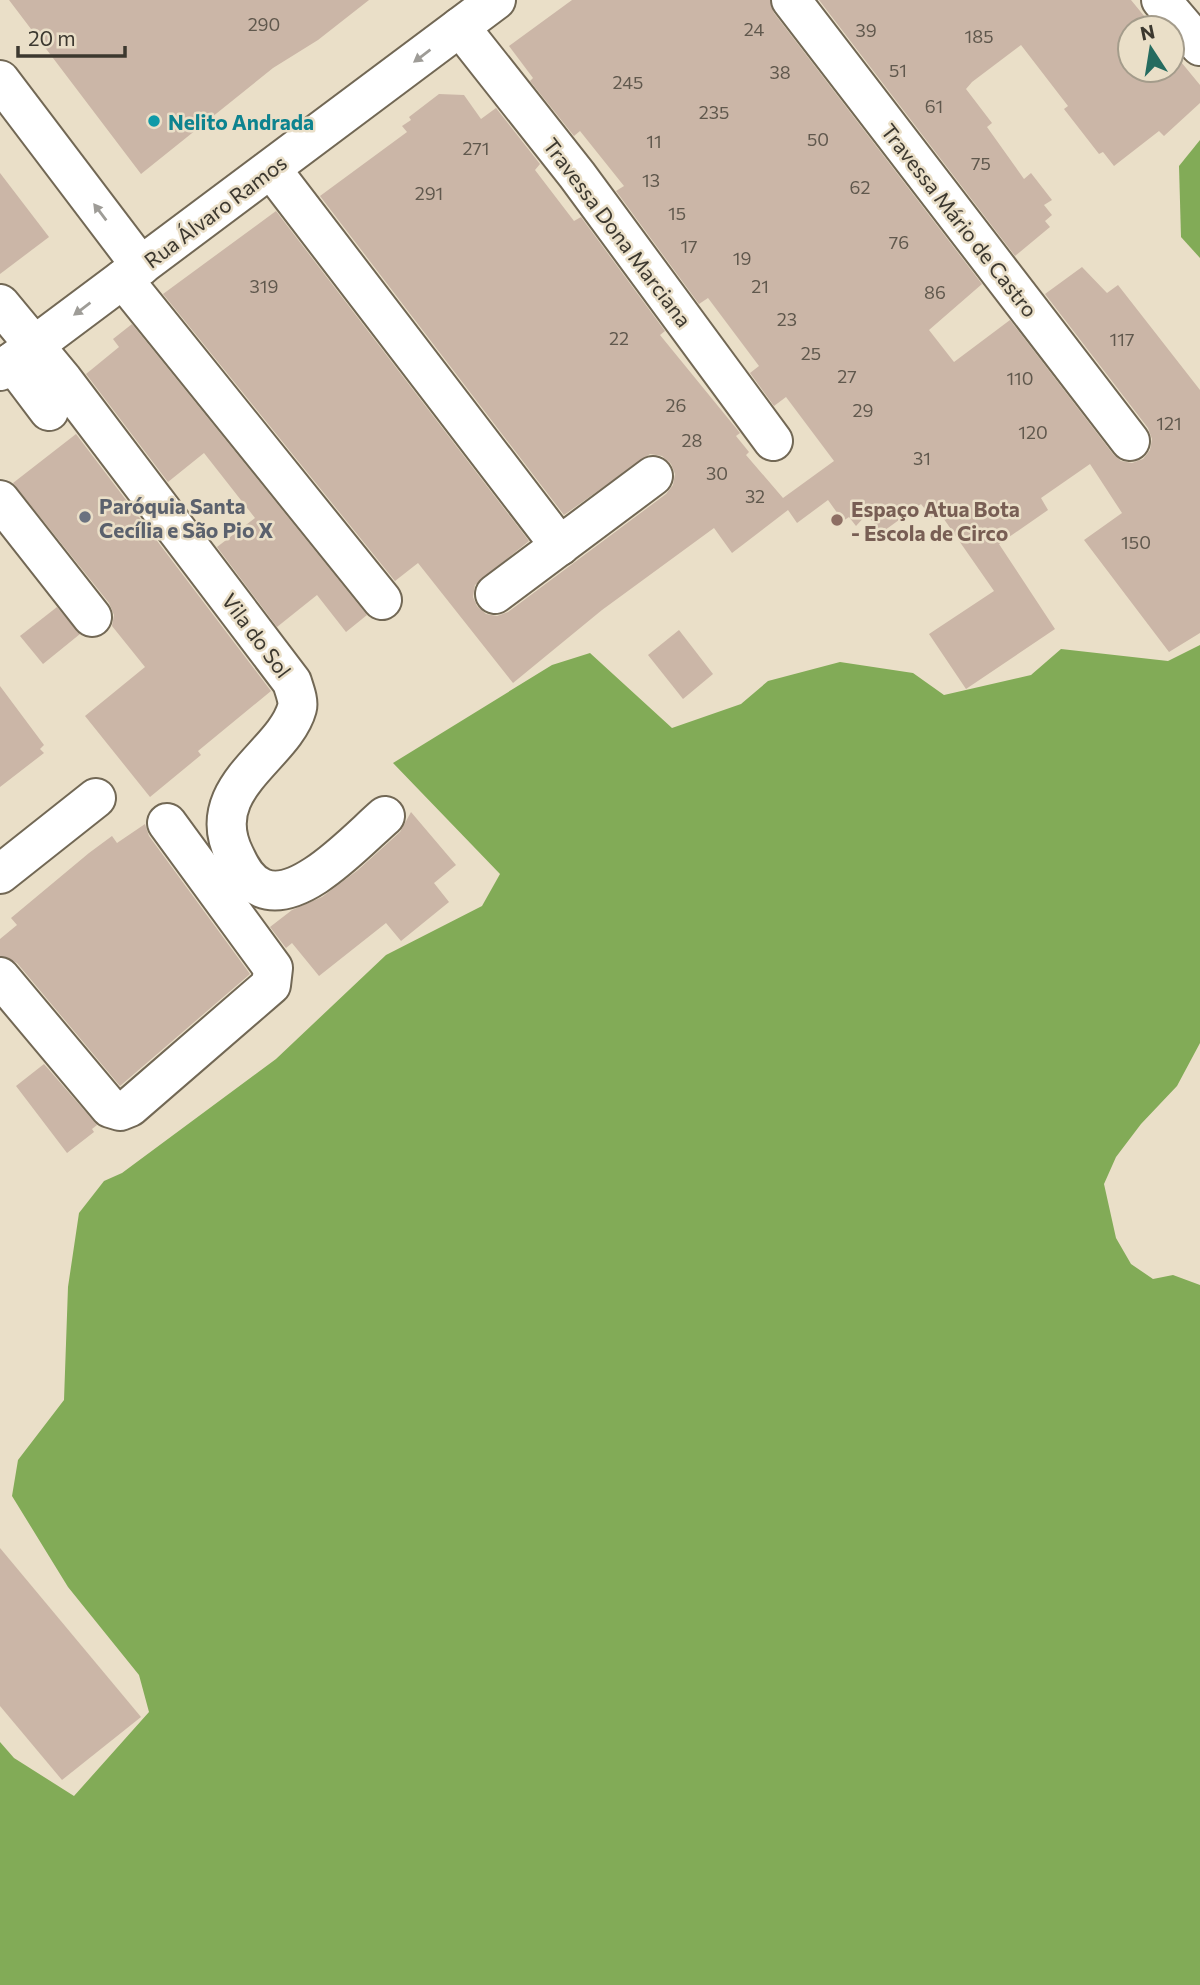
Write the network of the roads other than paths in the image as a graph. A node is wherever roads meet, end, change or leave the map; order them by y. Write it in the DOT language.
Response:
graph roads {
  1 [pos="496,0"];
  2 [pos="791,0"];
  3 [pos="1161,0"];
  4 [pos="460,27"];
  5 [pos="1200,46"];
  6 [pos="0,80"];
  7 [pos="272,170"];
  8 [pos="132,272"];
  9 [pos="0,304"];
  10 [pos="16,359"];
  11 [pos="49,411"];
  12 [pos="773,441"];
  13 [pos="1130,441"];
  14 [pos="653,476"];
  15 [pos="0,500"];
  16 [pos="560,546"];
  17 [pos="495,594"];
  18 [pos="382,600"];
  19 [pos="92,617"];
  20 [pos="96,798"];
  21 [pos="385,816"];
  22 [pos="167,823"];
  23 [pos="0,874"];
  24 [pos="0,977"];
  1 -- 4 [label="street, Rua Álvaro Ramos"];
  2 -- 13 [label="street, Travessa Mário de Castro"];
  3 -- 5 [label="street"];
  4 -- 7 [label="street, Rua Álvaro Ramos, one-way"];
  4 -- 12 [label="street, Travessa Dona Marciana"];
  8 -- 6 [label="street, one-way"];
  7 -- 8 [label="street, Rua Álvaro Ramos"];
  7 -- 16 [label="street"];
  8 -- 10 [label="street, Rua Álvaro Ramos, one-way"];
  8 -- 18 [label="street"];
  9 -- 10 [label="street"];
  10 -- 11 [label="street"];
  10 -- 21 [label="street, Vila do Sol"];
  14 -- 16 [label="street"];
  15 -- 19 [label="street"];
  16 -- 17 [label="street"];
  20 -- 23 [label="street"];
  22 -- 24 [label="street"];
}
